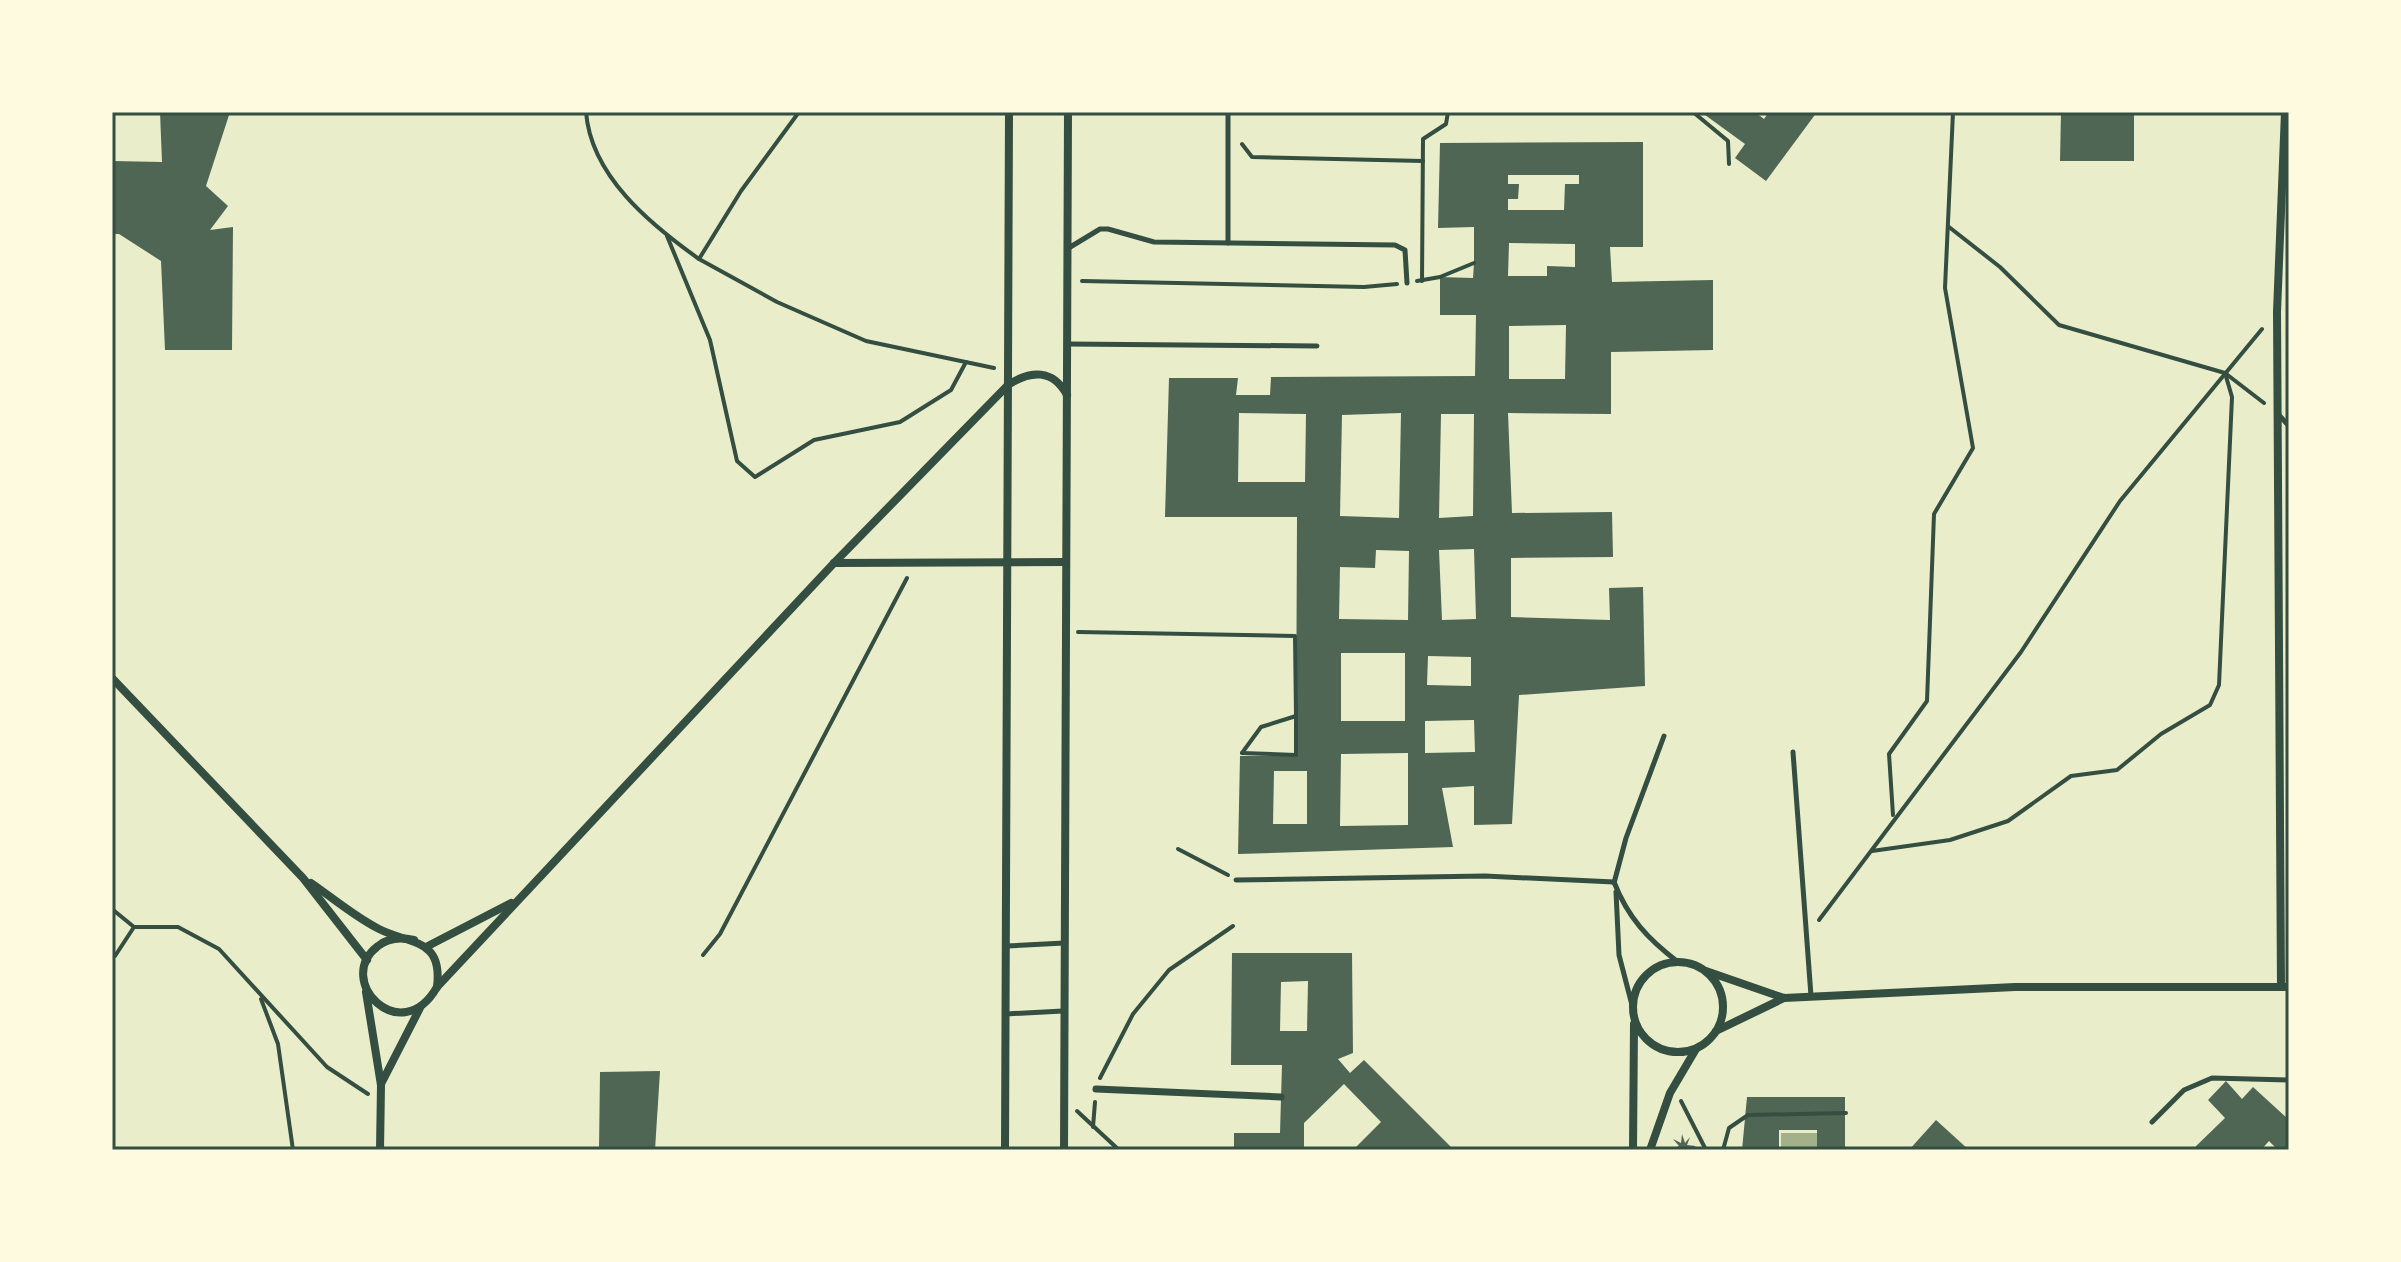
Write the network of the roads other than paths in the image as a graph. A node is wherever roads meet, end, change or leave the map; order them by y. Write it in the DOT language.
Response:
graph roads {
  1 [pos="1009,112"];
  2 [pos="1068,112"];
  3 [pos="1228,112"];
  4 [pos="2285,112"];
  5 [pos="1228,243"];
  6 [pos="1067,249"];
  7 [pos="1407,283"];
  8 [pos="1067,344"];
  9 [pos="1317,346"];
  10 [pos="1008,385"];
  11 [pos="1067,395"];
  12 [pos="2277,413"];
  13 [pos="2289,426"];
  14 [pos="1007,562"];
  15 [pos="1066,562"];
  16 [pos="834,563"];
  17 [pos="112,678"];
  18 [pos="1664,736"];
  19 [pos="1793,752"];
  20 [pos="303,878"];
  21 [pos="1236,880"];
  22 [pos="1614,882"];
  23 [pos="525,893"];
  24 [pos="414,940"];
  25 [pos="1064,943"];
  26 [pos="1006,946"];
  27 [pos="426,947"];
  28 [pos="367,960"];
  29 [pos="1678,962"];
  30 [pos="1706,971"];
  31 [pos="365,985"];
  32 [pos="437,987"];
  33 [pos="2285,987"];
  34 [pos="1811,997"];
  35 [pos="1784,998"];
  36 [pos="420,1008"];
  37 [pos="1633,1010"];
  38 [pos="1063,1011"];
  39 [pos="1006,1014"];
  40 [pos="1716,1031"];
  41 [pos="1696,1049"];
  42 [pos="2289,1080"];
  43 [pos="381,1085"];
  44 [pos="1096,1089"];
  45 [pos="1281,1097"];
  46 [pos="2152,1122"];
  47 [pos="380,1150"];
  48 [pos="1005,1150"];
  49 [pos="1064,1150"];
  50 [pos="1633,1150"];
  51 [pos="1650,1150"];
  1 -- 10 [label="street"];
  2 -- 6 [label="street"];
  3 -- 5 [label="lane"];
  4 -- 12 [label="street"];
  5 -- 6 [label="lane"];
  5 -- 7 [label="lane"];
  6 -- 8 [label="street"];
  8 -- 9 [label="lane"];
  8 -- 11 [label="street"];
  10 -- 11 [label="street"];
  10 -- 14 [label="street"];
  10 -- 16 [label="street"];
  11 -- 15 [label="street"];
  12 -- 13 [label="lane"];
  12 -- 33 [label="street"];
  14 -- 15 [label="street"];
  14 -- 16 [label="street"];
  14 -- 26 [label="street"];
  15 -- 25 [label="street"];
  16 -- 23 [label="street"];
  17 -- 20 [label="street"];
  18 -- 22 [label="lane"];
  19 -- 34 [label="lane"];
  20 -- 24 [label="street"];
  20 -- 28 [label="street"];
  21 -- 22 [label="lane"];
  22 -- 29 [label="lane"];
  22 -- 37 [label="lane"];
  23 -- 27 [label="street"];
  23 -- 32 [label="street"];
  24 -- 27 [label="street"];
  24 -- 28 [label="street"];
  25 -- 26 [label="lane"];
  25 -- 38 [label="street"];
  26 -- 39 [label="street"];
  27 -- 32 [label="street"];
  28 -- 31 [label="street"];
  29 -- 30 [label="street"];
  29 -- 37 [label="street"];
  30 -- 35 [label="street"];
  30 -- 40 [label="street"];
  31 -- 36 [label="street"];
  31 -- 43 [label="street"];
  32 -- 36 [label="street"];
  33 -- 34 [label="street"];
  34 -- 35 [label="street"];
  35 -- 40 [label="street"];
  36 -- 43 [label="street"];
  37 -- 41 [label="street"];
  37 -- 50 [label="street"];
  38 -- 39 [label="lane"];
  38 -- 49 [label="street"];
  39 -- 48 [label="street"];
  40 -- 41 [label="street"];
  41 -- 51 [label="street"];
  42 -- 46 [label="lane"];
  43 -- 47 [label="street"];
  44 -- 45 [label="street"];
}
